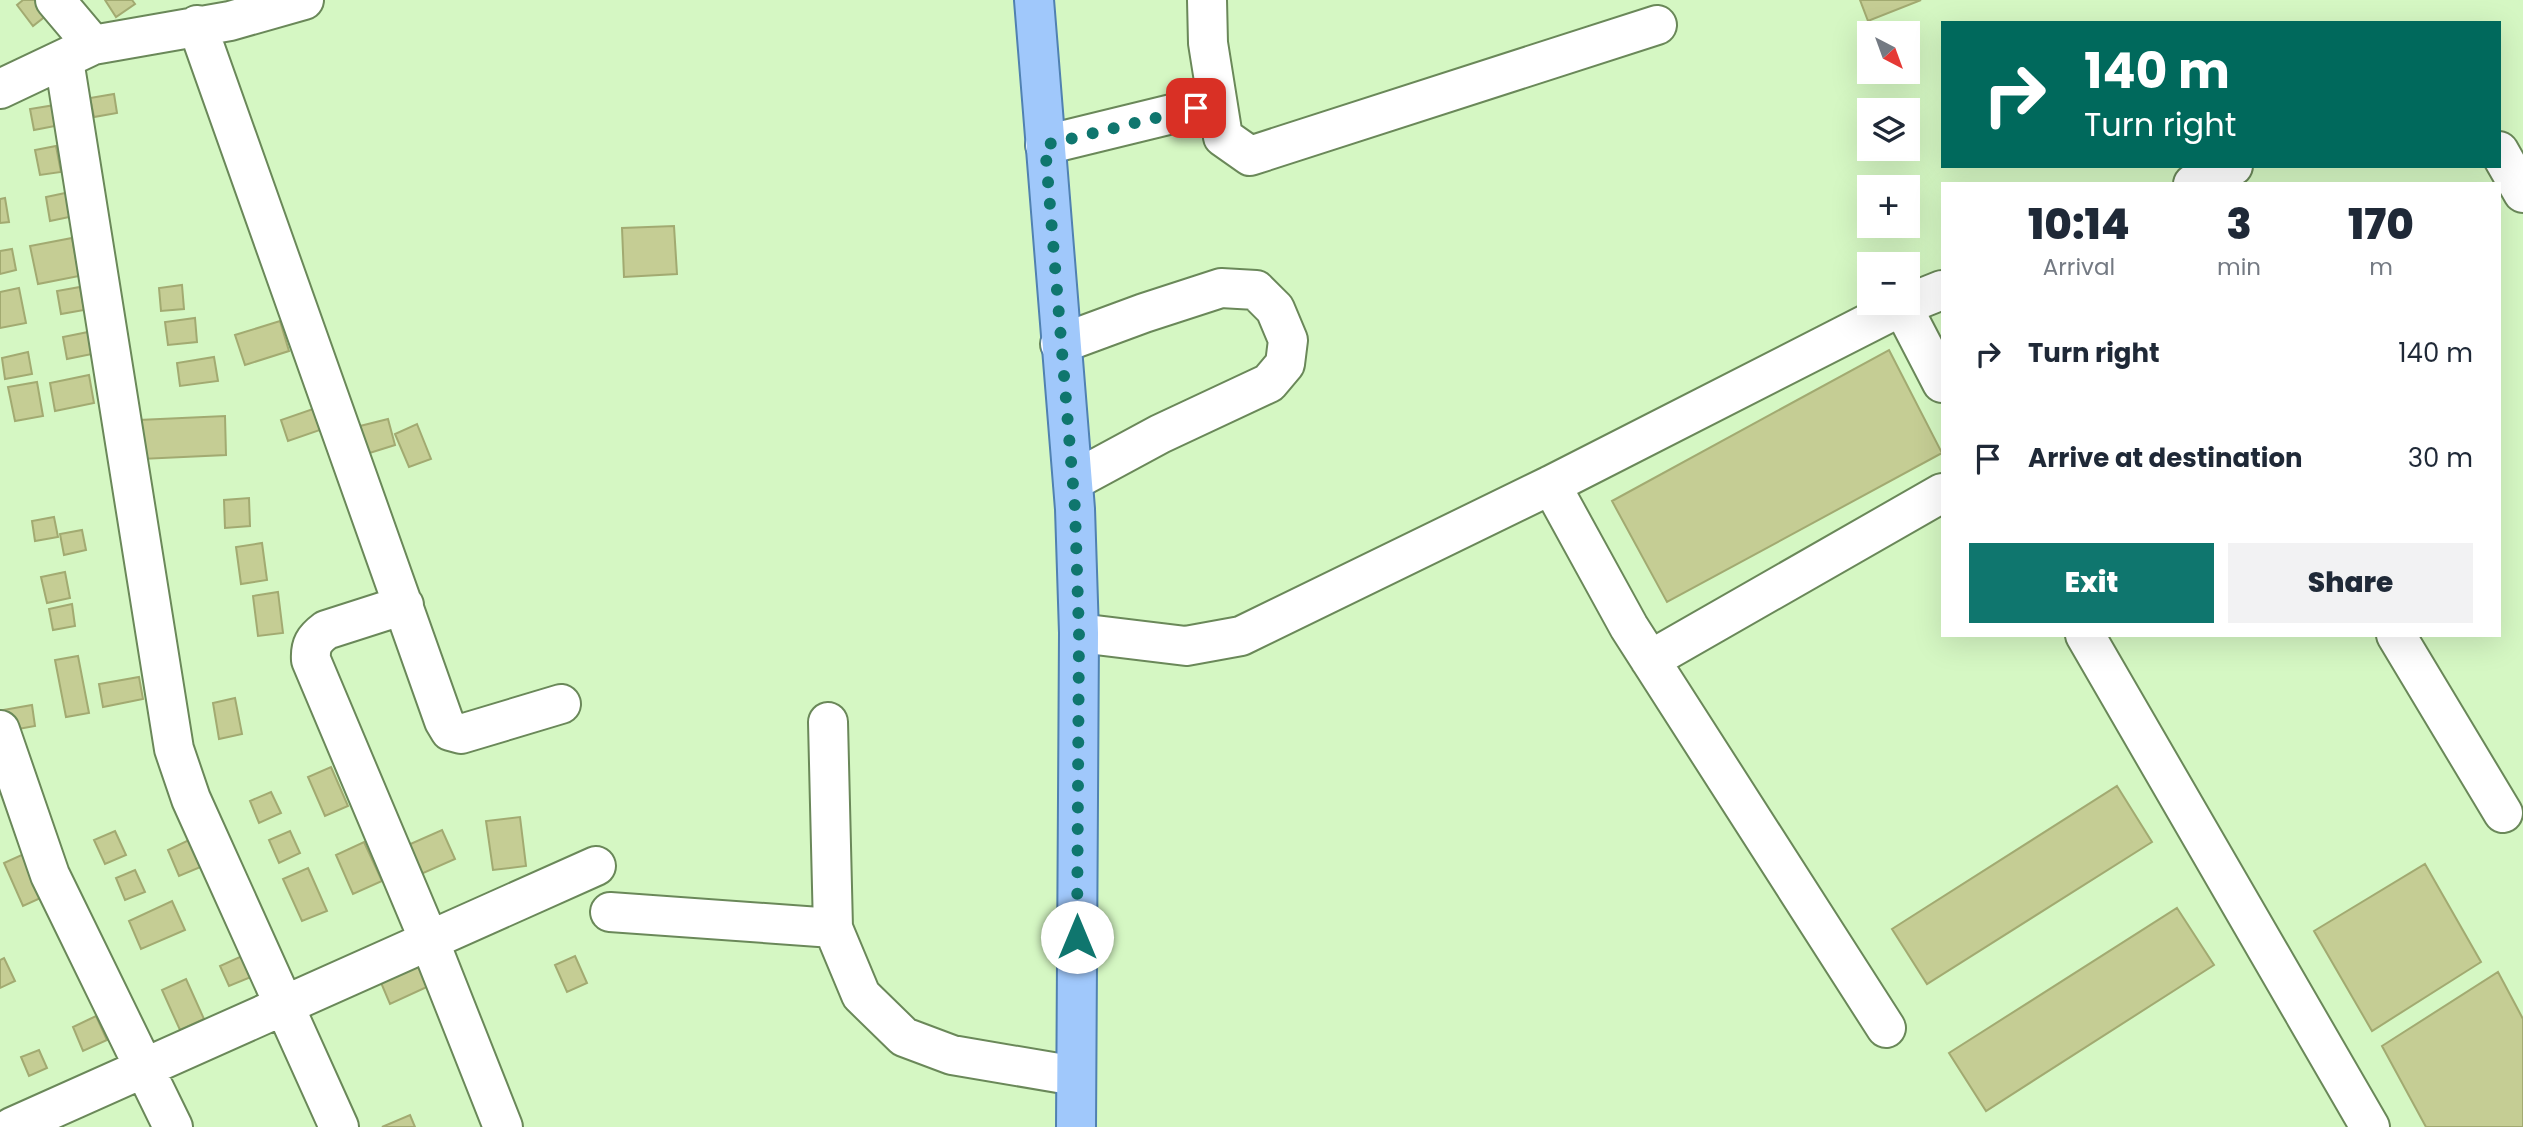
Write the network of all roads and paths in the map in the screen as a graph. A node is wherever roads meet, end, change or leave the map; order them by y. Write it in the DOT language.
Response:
graph roads {
  1 [pos="55,0"];
  2 [pos="304,0"];
  3 [pos="1034,0"];
  4 [pos="1206,0"];
  5 [pos="213,15"];
  6 [pos="1657,25"];
  7 [pos="78,53"];
  8 [pos="0,89"];
  9 [pos="1217,103"];
  10 [pos="1045,145"];
  11 [pos="2501,154"];
  12 [pos="2229,168"];
  13 [pos="2197,182"];
  14 [pos="2523,193"];
  15 [pos="1941,290"];
  16 [pos="1920,299"];
  17 [pos="1884,315"];
  18 [pos="1907,315"];
  19 [pos="1060,344"];
  20 [pos="1941,381"];
  21 [pos="1073,481"];
  22 [pos="1551,485"];
  23 [pos="1941,494"];
  24 [pos="404,605"];
  25 [pos="1079,633"];
  26 [pos="2086,637"];
  27 [pos="2397,637"];
  28 [pos="1650,660"];
  29 [pos="561,704"];
  30 [pos="828,722"];
  31 [pos="0,730"];
  32 [pos="2503,813"];
  33 [pos="596,866"];
  34 [pos="610,912"];
  35 [pos="833,928"];
  36 [pos="429,940"];
  37 [pos="284,1005"];
  38 [pos="1886,1028"];
  39 [pos="145,1068"];
  40 [pos="1076,1076"];
  41 [pos="0,1121"];
  42 [pos="3,1127"];
  43 [pos="12,1127"];
  44 [pos="173,1127"];
  45 [pos="339,1127"];
  46 [pos="503,1127"];
  47 [pos="1076,1127"];
  48 [pos="2370,1127"];
  1 -- 7 [label="street"];
  2 -- 5 [label="street"];
  3 -- 10 [label="main road"];
  4 -- 9 [label="street"];
  5 -- 7 [label="street"];
  5 -- 24 [label="street"];
  6 -- 9 [label="street"];
  7 -- 8 [label="street"];
  7 -- 37 [label="street"];
  9 -- 10 [label="street"];
  10 -- 19 [label="main road"];
  11 -- 14 [label="street"];
  12 -- 13 [label="street"];
  15 -- 16 [label="street"];
  17 -- 22 [label="street"];
  18 -- 20 [label="street"];
  19 -- 21 [label="main road"];
  19 -- 21 [label="street"];
  21 -- 25 [label="main road"];
  22 -- 25 [label="street"];
  22 -- 28 [label="street"];
  23 -- 28 [label="street"];
  24 -- 29 [label="street"];
  24 -- 36 [label="street"];
  25 -- 40 [label="main road"];
  26 -- 48 [label="street"];
  27 -- 32 [label="street"];
  28 -- 38 [label="street"];
  30 -- 35 [label="street"];
  31 -- 39 [label="street"];
  33 -- 36 [label="street"];
  34 -- 35 [label="street"];
  35 -- 40 [label="street"];
  36 -- 37 [label="street"];
  36 -- 46 [label="street"];
  37 -- 39 [label="street"];
  37 -- 45 [label="street"];
  39 -- 43 [label="street"];
  39 -- 44 [label="street"];
  40 -- 47 [label="main road"];
  41 -- 42 [label="street"];
}
